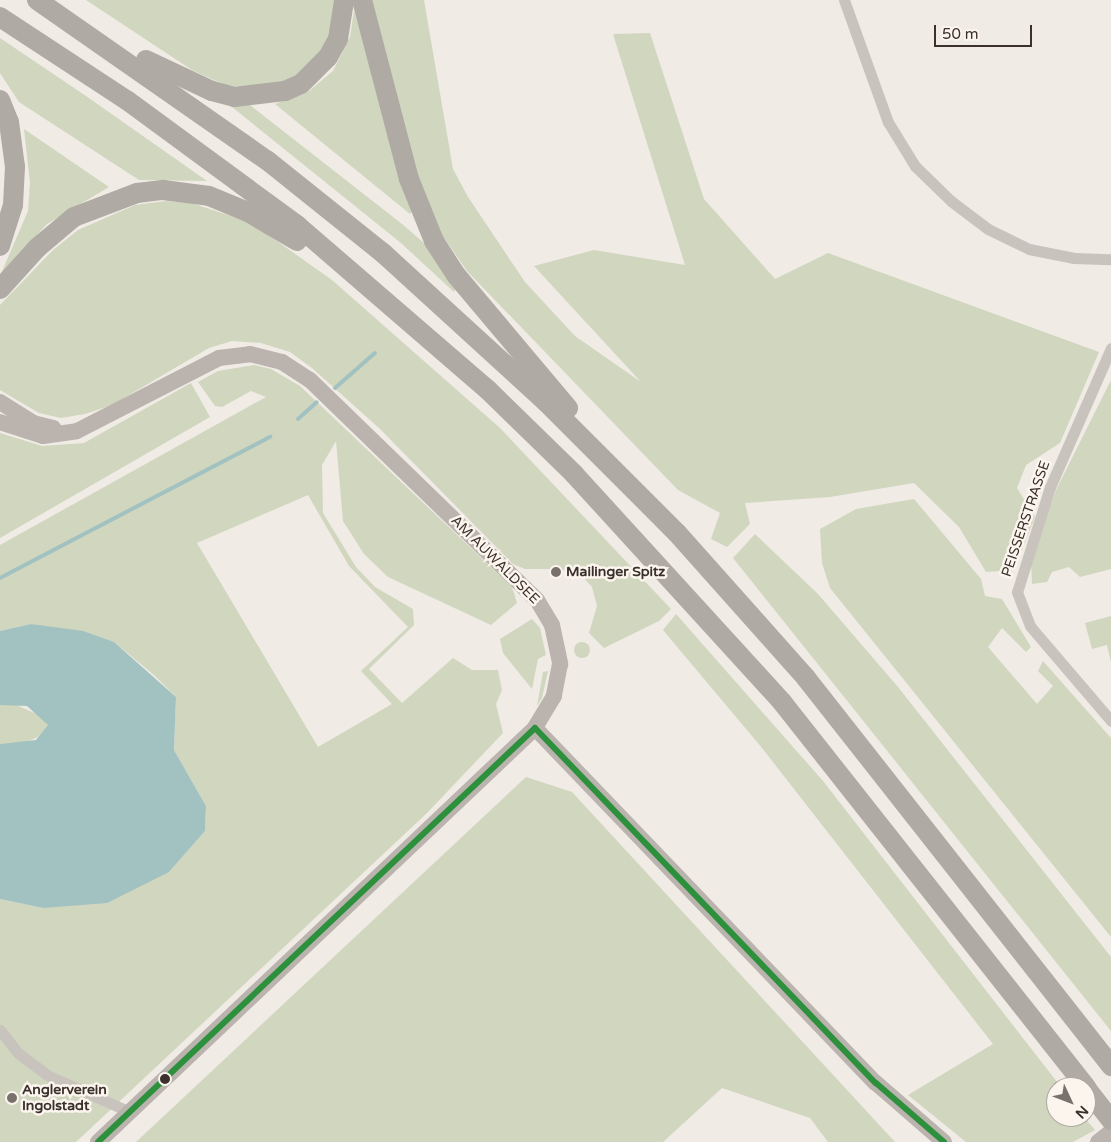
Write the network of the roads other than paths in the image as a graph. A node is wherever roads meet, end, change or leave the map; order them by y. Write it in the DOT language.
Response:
graph roads {
  1 [pos="38,0"];
  2 [pos="344,0"];
  3 [pos="362,0"];
  4 [pos="844,0"];
  5 [pos="0,17"];
  6 [pos="80,27"];
  7 [pos="0,100"];
  8 [pos="0,246"];
  9 [pos="1111,259"];
  10 [pos="370,287"];
  11 [pos="0,289"];
  12 [pos="1111,348"];
  13 [pos="0,402"];
  14 [pos="0,422"];
  15 [pos="77,431"];
  16 [pos="627,482"];
  17 [pos="1111,721"];
  18 [pos="535,728"];
  19 [pos="0,1030"];
  20 [pos="1111,1066"];
  21 [pos="1078,1077"];
  22 [pos="1096,1100"];
  23 [pos="130,1112"];
  24 [pos="1111,1120"];
  25 [pos="1111,1132"];
  26 [pos="98,1142"];
  27 [pos="944,1142"];
  28 [pos="1098,1142"];
  1 -- 6 [label="highway"];
  2 -- 6 [label="highway"];
  3 -- 16 [label="highway"];
  4 -- 9 [label="street"];
  5 -- 10 [label="highway"];
  6 -- 16 [label="highway"];
  7 -- 8 [label="highway"];
  10 -- 11 [label="highway"];
  10 -- 21 [label="highway"];
  12 -- 17 [label="street, PEISSERSTRASSE"];
  13 -- 15 [label="street"];
  14 -- 15 [label="street, AM AUWALDSEE"];
  15 -- 18 [label="street, AM AUWALDSEE"];
  16 -- 20 [label="highway"];
  18 -- 23 [label="street, AM AUWALDSEE"];
  18 -- 27 [label="street"];
  19 -- 23 [label="street"];
  22 -- 24 [label="highway"];
  23 -- 26 [label="street, AM AUWALDSEE"];
  25 -- 28 [label="street"];
}
